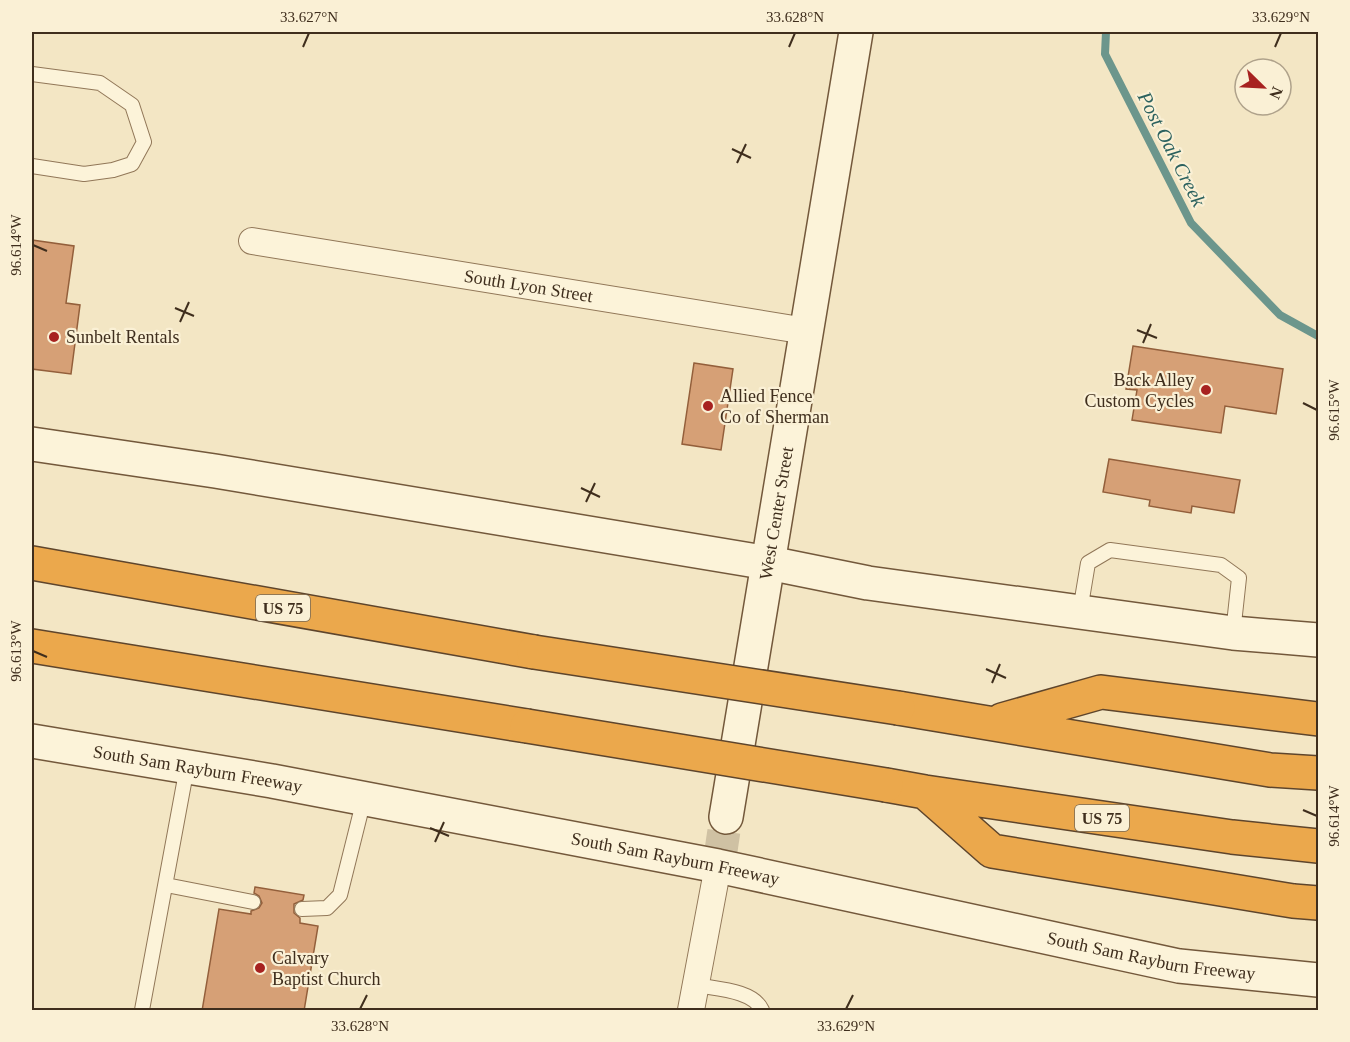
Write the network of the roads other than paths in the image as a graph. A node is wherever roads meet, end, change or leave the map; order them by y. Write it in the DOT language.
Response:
graph roads {
  1 [pos="856,32"];
  2 [pos="32,74"];
  3 [pos="32,166"];
  4 [pos="252,241"];
  5 [pos="806,332"];
  6 [pos="32,444"];
  7 [pos="32,563"];
  8 [pos="769,563"];
  9 [pos="1080,611"];
  10 [pos="1233,633"];
  11 [pos="1318,640"];
  12 [pos="32,646"];
  13 [pos="1318,719"];
  14 [pos="993,723"];
  15 [pos="32,741"];
  16 [pos="187,767"];
  17 [pos="1318,773"];
  18 [pos="925,792"];
  19 [pos="364,799"];
  20 [pos="726,817"];
  21 [pos="1318,846"];
  22 [pos="718,865"];
  23 [pos="165,885"];
  24 [pos="253,902"];
  25 [pos="1318,903"];
  26 [pos="302,909"];
  27 [pos="1318,980"];
  28 [pos="696,985"];
  29 [pos="142,1011"];
  30 [pos="691,1011"];
  31 [pos="762,1011"];
  1 -- 5 [label="main road, West Center Street"];
  2 -- 3 [label="lane"];
  4 -- 5 [label="street, South Lyon Street"];
  5 -- 8 [label="main road, West Center Street"];
  6 -- 8 [label="main road"];
  7 -- 14 [label="highway, US 75, bridge"];
  8 -- 9 [label="main road"];
  8 -- 20 [label="main road, West Center Street"];
  9 -- 10 [label="main road"];
  9 -- 10 [label="lane"];
  10 -- 11 [label="main road"];
  12 -- 18 [label="highway, US 75, bridge"];
  13 -- 14 [label="highway"];
  14 -- 17 [label="highway, US 75"];
  15 -- 16 [label="main road, South Sam Rayburn Freeway"];
  16 -- 19 [label="main road, South Sam Rayburn Freeway"];
  16 -- 23 [label="lane"];
  18 -- 21 [label="highway, US 75"];
  18 -- 25 [label="highway"];
  19 -- 22 [label="main road, South Sam Rayburn Freeway"];
  19 -- 26 [label="lane"];
  22 -- 27 [label="main road, South Sam Rayburn Freeway"];
  22 -- 28 [label="street"];
  23 -- 24 [label="lane"];
  23 -- 29 [label="lane"];
  28 -- 30 [label="street"];
  28 -- 31 [label="lane"];
}
